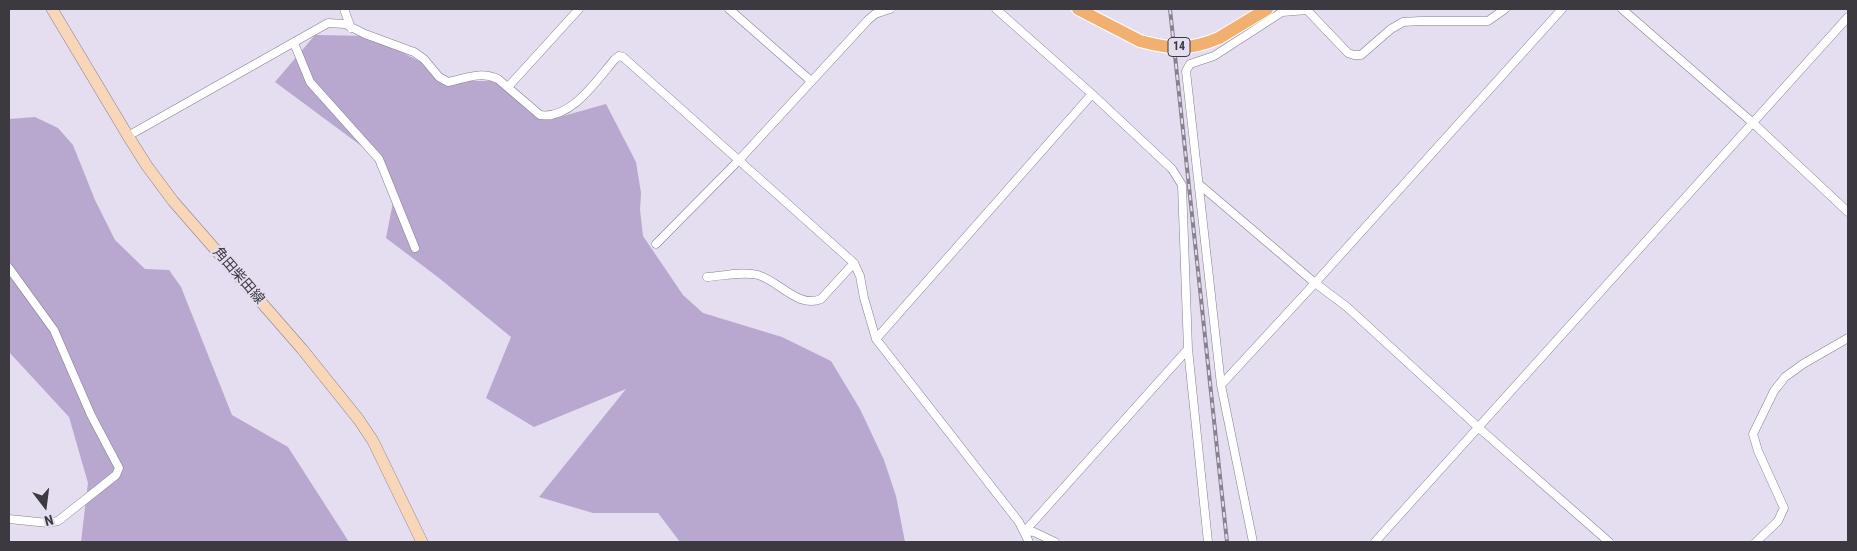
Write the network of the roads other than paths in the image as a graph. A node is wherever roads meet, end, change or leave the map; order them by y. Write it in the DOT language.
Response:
graph roads {
  1 [pos="52,9"];
  2 [pos="344,9"];
  3 [pos="579,9"];
  4 [pos="729,9"];
  5 [pos="890,9"];
  6 [pos="996,9"];
  7 [pos="1078,9"];
  8 [pos="1267,9"];
  9 [pos="1505,9"];
  10 [pos="1562,9"];
  11 [pos="1622,9"];
  12 [pos="1848,17"];
  13 [pos="351,28"];
  14 [pos="294,44"];
  15 [pos="811,82"];
  16 [pos="508,87"];
  17 [pos="1092,94"];
  18 [pos="1753,123"];
  19 [pos="128,136"];
  20 [pos="740,160"];
  21 [pos="1200,185"];
  22 [pos="1848,212"];
  23 [pos="656,244"];
  24 [pos="414,248"];
  25 [pos="854,263"];
  26 [pos="9,268"];
  27 [pos="707,277"];
  28 [pos="1315,283"];
  29 [pos="1848,338"];
  30 [pos="876,339"];
  31 [pos="1188,348"];
  32 [pos="1221,385"];
  33 [pos="1479,428"];
  34 [pos="9,520"];
  35 [pos="1024,531"];
  36 [pos="422,542"];
  37 [pos="1029,542"];
  38 [pos="1055,542"];
  39 [pos="1208,542"];
  40 [pos="1253,542"];
  41 [pos="1376,542"];
  42 [pos="1609,542"];
  43 [pos="1756,542"];
  1 -- 19 [label="main road, 角田柴田線"];
  2 -- 13 [label="street"];
  3 -- 16 [label="street"];
  4 -- 15 [label="street"];
  5 -- 15 [label="street"];
  6 -- 17 [label="street"];
  7 -- 8 [label="main road, 14, bridge"];
  9 -- 21 [label="street"];
  10 -- 28 [label="street"];
  11 -- 18 [label="street"];
  12 -- 18 [label="street"];
  13 -- 14 [label="street"];
  13 -- 16 [label="street"];
  14 -- 19 [label="street"];
  14 -- 24 [label="street"];
  15 -- 20 [label="street"];
  16 -- 20 [label="street"];
  17 -- 30 [label="street"];
  17 -- 31 [label="street"];
  18 -- 22 [label="street"];
  18 -- 33 [label="street"];
  19 -- 36 [label="main road, 角田柴田線"];
  20 -- 23 [label="street"];
  20 -- 25 [label="street"];
  21 -- 28 [label="street"];
  21 -- 32 [label="street"];
  25 -- 27 [label="street"];
  25 -- 30 [label="street"];
  26 -- 34 [label="street"];
  28 -- 32 [label="street"];
  28 -- 33 [label="street"];
  29 -- 43 [label="street"];
  30 -- 35 [label="street"];
  31 -- 35 [label="street"];
  31 -- 39 [label="street"];
  32 -- 40 [label="street"];
  33 -- 41 [label="street"];
  33 -- 42 [label="street"];
  35 -- 37 [label="street"];
  35 -- 38 [label="street"];
}
